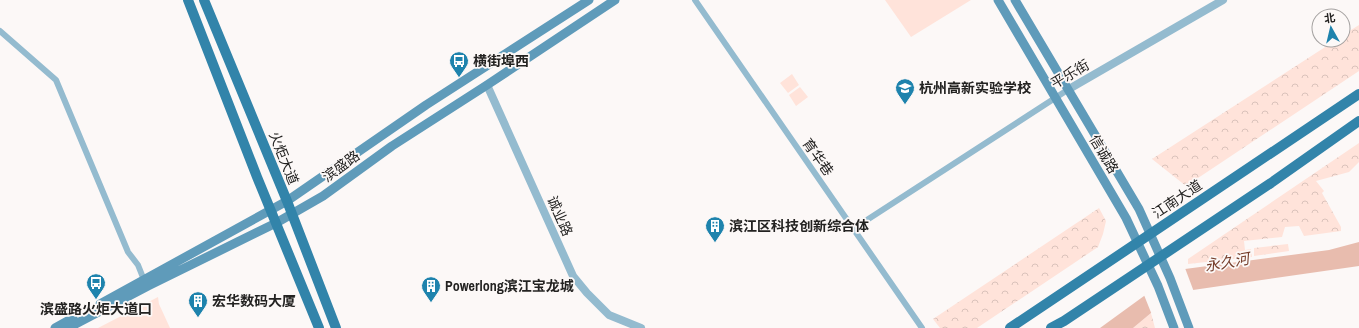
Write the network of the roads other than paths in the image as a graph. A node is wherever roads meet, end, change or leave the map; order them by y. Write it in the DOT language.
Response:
graph roads {
  1 [pos="188,0"];
  2 [pos="204,0"];
  3 [pos="589,0"];
  4 [pos="615,0"];
  5 [pos="695,0"];
  6 [pos="998,0"];
  7 [pos="1015,0"];
  8 [pos="1223,0"];
  9 [pos="0,31"];
  10 [pos="487,85"];
  11 [pos="1069,89"];
  12 [pos="1359,94"];
  13 [pos="1055,98"];
  14 [pos="1359,121"];
  15 [pos="287,201"];
  16 [pos="271,210"];
  17 [pos="292,215"];
  18 [pos="276,223"];
  19 [pos="853,229"];
  20 [pos="1150,234"];
  21 [pos="1137,242"];
  22 [pos="1161,257"];
  23 [pos="1148,266"];
  24 [pos="144,280"];
  25 [pos="54,328"];
  26 [pos="68,328"];
  27 [pos="319,328"];
  28 [pos="336,328"];
  29 [pos="641,328"];
  30 [pos="922,328"];
  31 [pos="1010,328"];
  32 [pos="1051,328"];
  33 [pos="1174,328"];
  34 [pos="1189,328"];
  1 -- 16 [label="main road"];
  2 -- 15 [label="main road, 火炬大道"];
  3 -- 15 [label="main road, 滨盛路"];
  4 -- 10 [label="main road, 滨盛路"];
  5 -- 19 [label="street, 育华巷"];
  6 -- 13 [label="main road, 信诚路"];
  7 -- 11 [label="main road, 信诚路"];
  8 -- 11 [label="street, 平乐街"];
  9 -- 24 [label="street"];
  10 -- 17 [label="main road, 滨盛路"];
  10 -- 29 [label="street, 诚业路"];
  11 -- 13 [label="street, 平乐街"];
  11 -- 20 [label="main road, 信诚路"];
  12 -- 20 [label="main road, 江南大道"];
  13 -- 19 [label="street, 平乐街"];
  13 -- 21 [label="main road, 信诚路"];
  14 -- 22 [label="main road"];
  15 -- 16 [label="main road, 滨盛路"];
  15 -- 17 [label="main road, 火炬大道"];
  16 -- 18 [label="main road"];
  16 -- 24 [label="main road, 滨盛路"];
  17 -- 18 [label="main road, 滨盛路"];
  17 -- 28 [label="main road, 火炬大道"];
  18 -- 26 [label="main road, 滨盛路"];
  18 -- 27 [label="main road"];
  19 -- 30 [label="street, 育华巷"];
  20 -- 21 [label="main road, 江南大道"];
  20 -- 22 [label="main road, 信诚路"];
  21 -- 23 [label="main road, 信诚路"];
  21 -- 31 [label="main road, 江南大道"];
  22 -- 23 [label="main road"];
  22 -- 34 [label="main road, 信诚路"];
  23 -- 32 [label="main road"];
  23 -- 33 [label="main road, 信诚路"];
  24 -- 25 [label="main road, 滨盛路"];
}
